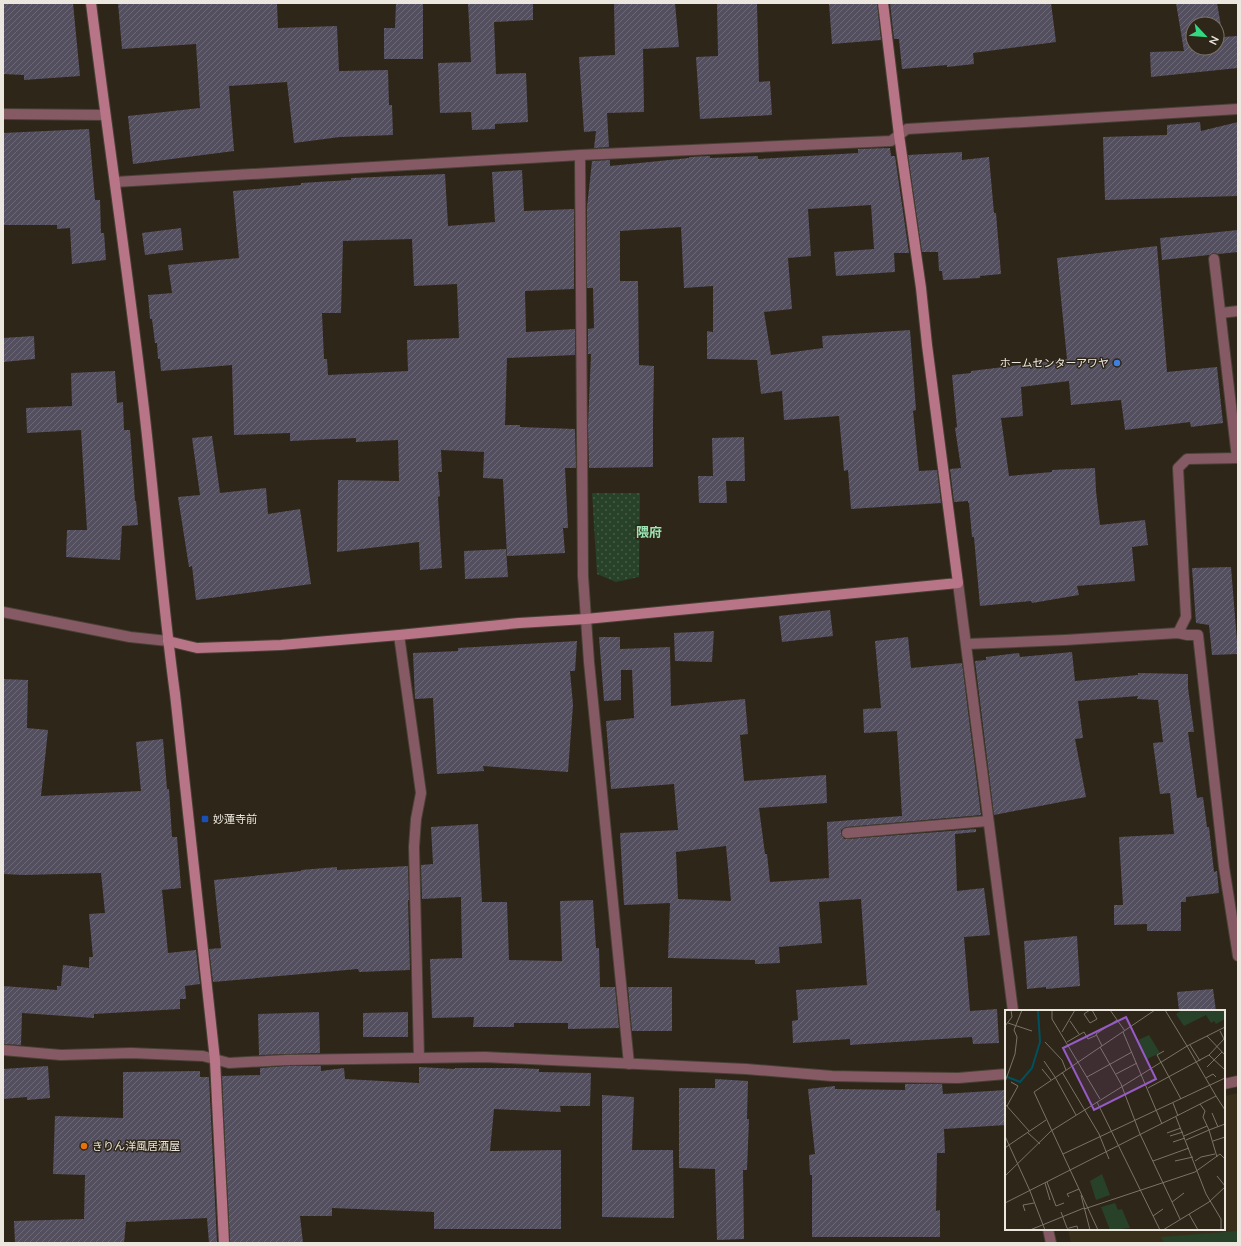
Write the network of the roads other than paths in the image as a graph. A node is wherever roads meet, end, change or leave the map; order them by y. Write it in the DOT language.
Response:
graph roads {
  1 [pos="91,3"];
  2 [pos="883,3"];
  3 [pos="1238,109"];
  4 [pos="3,114"];
  5 [pos="105,115"];
  6 [pos="899,134"];
  7 [pos="580,155"];
  8 [pos="115,182"];
  9 [pos="1214,259"];
  10 [pos="1238,311"];
  11 [pos="1221,313"];
  12 [pos="1238,458"];
  13 [pos="958,583"];
  14 [pos="3,612"];
  15 [pos="586,619"];
  16 [pos="1178,633"];
  17 [pos="399,635"];
  18 [pos="168,641"];
  19 [pos="966,644"];
  20 [pos="988,821"];
  21 [pos="847,833"];
  22 [pos="1238,956"];
  23 [pos="1012,1010"];
  24 [pos="3,1050"];
  25 [pos="419,1058"];
  26 [pos="215,1060"];
  27 [pos="629,1064"];
  28 [pos="1005,1074"];
  29 [pos="1238,1081"];
  30 [pos="1225,1084"];
  31 [pos="1048,1230"];
  32 [pos="224,1243"];
  33 [pos="1051,1243"];
  1 -- 5 [label="street"];
  2 -- 6 [label="street"];
  3 -- 6 [label="street"];
  4 -- 5 [label="street"];
  5 -- 8 [label="street"];
  6 -- 7 [label="street"];
  6 -- 13 [label="street"];
  7 -- 8 [label="street"];
  7 -- 15 [label="street"];
  8 -- 18 [label="street"];
  9 -- 11 [label="street"];
  10 -- 11 [label="street"];
  11 -- 12 [label="street"];
  12 -- 16 [label="street"];
  13 -- 15 [label="street"];
  13 -- 19 [label="street"];
  14 -- 18 [label="street"];
  15 -- 17 [label="street"];
  15 -- 27 [label="street"];
  16 -- 19 [label="street"];
  16 -- 22 [label="street"];
  17 -- 18 [label="street"];
  17 -- 25 [label="street"];
  18 -- 26 [label="street"];
  19 -- 20 [label="street"];
  20 -- 21 [label="street"];
  20 -- 23 [label="street"];
  24 -- 26 [label="street"];
  25 -- 26 [label="street"];
  25 -- 27 [label="street"];
  26 -- 32 [label="street"];
  27 -- 28 [label="street"];
  29 -- 30 [label="street"];
  31 -- 33 [label="street"];
}
